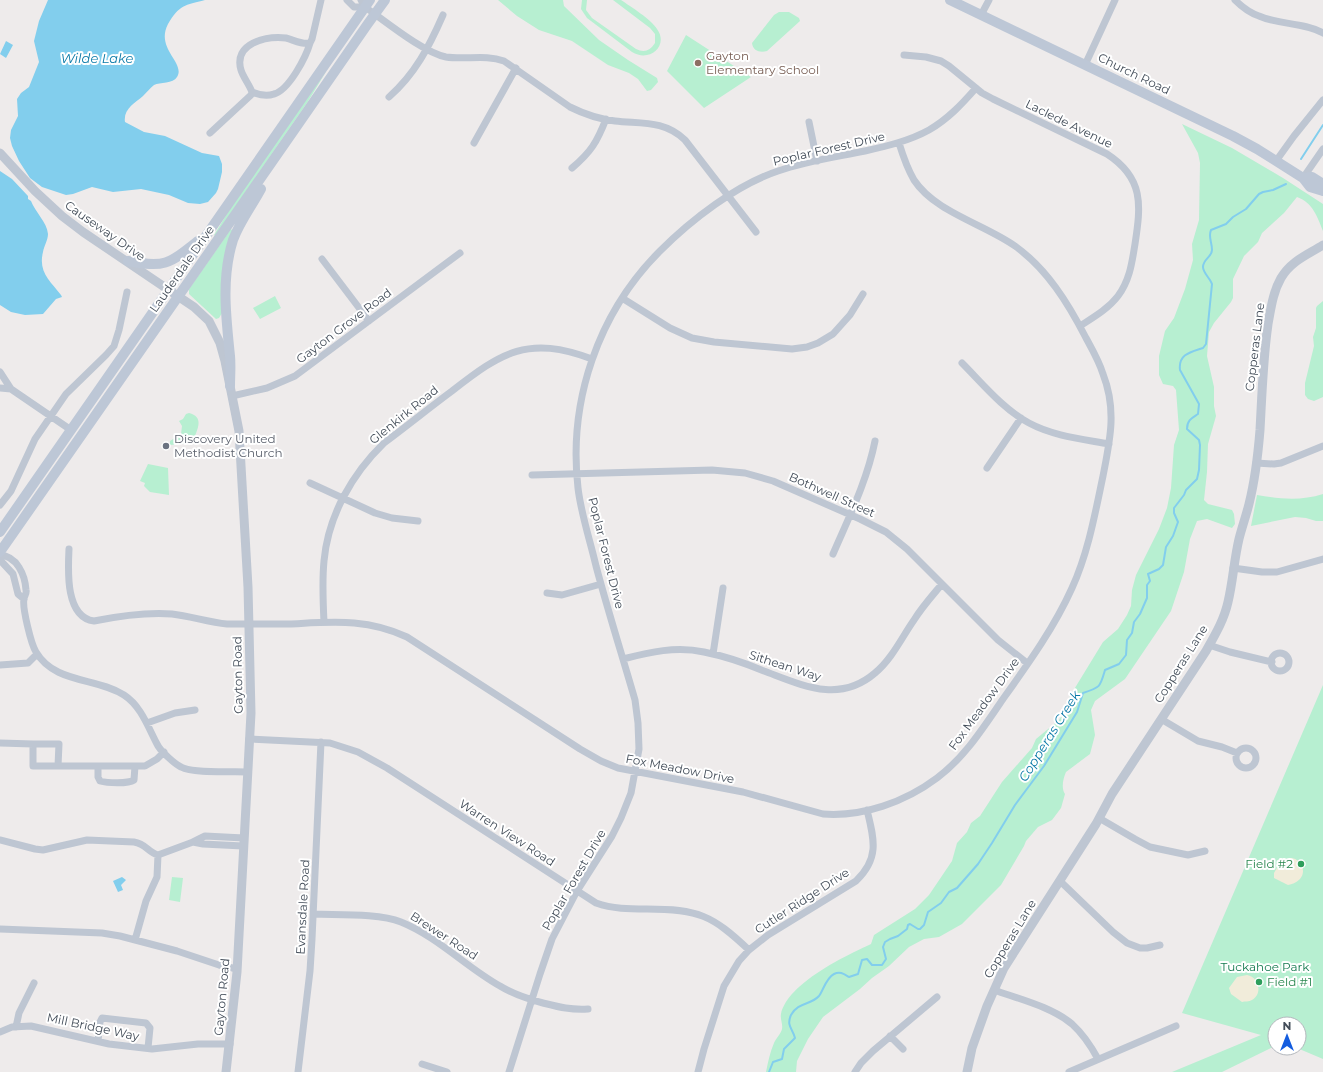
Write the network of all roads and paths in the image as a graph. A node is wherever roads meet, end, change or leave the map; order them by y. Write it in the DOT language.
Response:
graph roads {
  1 [pos="321,0"];
  2 [pos="347,0"];
  3 [pos="385,0"];
  4 [pos="950,0"];
  5 [pos="989,0"];
  6 [pos="1115,0"];
  7 [pos="1235,0"];
  8 [pos="365,2"];
  9 [pos="375,14"];
  10 [pos="443,15"];
  11 [pos="981,15"];
  12 [pos="1323,34"];
  13 [pos="310,43"];
  14 [pos="427,49"];
  15 [pos="904,55"];
  16 [pos="1085,64"];
  17 [pos="516,68"];
  18 [pos="976,88"];
  19 [pos="252,92"];
  20 [pos="388,97"];
  21 [pos="1323,100"];
  22 [pos="606,119"];
  23 [pos="809,122"];
  24 [pos="210,133"];
  25 [pos="474,143"];
  26 [pos="899,143"];
  27 [pos="283,147"];
  28 [pos="1323,149"];
  29 [pos="0,152"];
  30 [pos="817,161"];
  31 [pos="1276,161"];
  32 [pos="572,168"];
  33 [pos="1303,178"];
  34 [pos="1323,191"];
  35 [pos="728,196"];
  36 [pos="209,232"];
  37 [pos="756,232"];
  38 [pos="1323,245"];
  39 [pos="460,253"];
  40 [pos="322,259"];
  41 [pos="128,261"];
  42 [pos="168,289"];
  43 [pos="127,292"];
  44 [pos="863,294"];
  45 [pos="179,296"];
  46 [pos="622,298"];
  47 [pos="369,321"];
  48 [pos="1080,326"];
  49 [pos="592,359"];
  50 [pos="962,363"];
  51 [pos="0,372"];
  52 [pos="0,388"];
  53 [pos="11,389"];
  54 [pos="231,391"];
  55 [pos="51,416"];
  56 [pos="1021,418"];
  57 [pos="70,430"];
  58 [pos="875,441"];
  59 [pos="1109,444"];
  60 [pos="1323,446"];
  61 [pos="1256,463"];
  62 [pos="987,468"];
  63 [pos="577,474"];
  64 [pos="532,475"];
  65 [pos="310,483"];
  66 [pos="343,499"];
  67 [pos="0,505"];
  68 [pos="850,515"];
  69 [pos="418,521"];
  70 [pos="0,532"];
  71 [pos="68,549"];
  72 [pos="0,554"];
  73 [pos="833,554"];
  74 [pos="1323,559"];
  75 [pos="0,560"];
  76 [pos="1234,568"];
  77 [pos="601,584"];
  78 [pos="942,584"];
  79 [pos="723,588"];
  80 [pos="547,593"];
  81 [pos="24,599"];
  82 [pos="324,622"];
  83 [pos="249,624"];
  84 [pos="1209,645"];
  85 [pos="37,654"];
  86 [pos="713,654"];
  87 [pos="623,659"];
  88 [pos="1272,662"];
  89 [pos="1027,663"];
  90 [pos="0,665"];
  91 [pos="195,710"];
  92 [pos="1161,719"];
  93 [pos="147,723"];
  94 [pos="249,739"];
  95 [pos="321,742"];
  96 [pos="0,743"];
  97 [pos="33,744"];
  98 [pos="164,752"];
  99 [pos="1237,753"];
  100 [pos="58,766"];
  101 [pos="98,766"];
  102 [pos="135,766"];
  103 [pos="248,772"];
  104 [pos="636,772"];
  105 [pos="867,810"];
  106 [pos="1099,818"];
  107 [pos="0,840"];
  108 [pos="244,842"];
  109 [pos="1205,851"];
  110 [pos="158,855"];
  111 [pos="1060,881"];
  112 [pos="577,891"];
  113 [pos="314,914"];
  114 [pos="0,929"];
  115 [pos="135,940"];
  116 [pos="1160,945"];
  117 [pos="749,950"];
  118 [pos="237,969"];
  119 [pos="34,983"];
  120 [pos="994,990"];
  121 [pos="937,997"];
  122 [pos="532,1000"];
  123 [pos="588,1009"];
  124 [pos="16,1026"];
  125 [pos="1176,1026"];
  126 [pos="0,1032"];
  127 [pos="890,1036"];
  128 [pos="98,1042"];
  129 [pos="230,1044"];
  130 [pos="148,1048"];
  131 [pos="903,1050"];
  132 [pos="1098,1058"];
  133 [pos="422,1064"];
  134 [pos="226,1072"];
  135 [pos="298,1072"];
  136 [pos="447,1072"];
  137 [pos="509,1072"];
  138 [pos="698,1072"];
  139 [pos="855,1072"];
  140 [pos="967,1072"];
  141 [pos="1069,1072"];
  1 -- 13 [label="street"];
  2 -- 8 [label="street"];
  3 -- 9 [label="main road, Lauderdale Drive"];
  4 -- 11 [label="main road, Church Road"];
  5 -- 11 [label="street"];
  6 -- 16 [label="street"];
  7 -- 12 [label="street"];
  8 -- 9 [label="street"];
  8 -- 36 [label="main road, Lauderdale Drive"];
  9 -- 14 [label="street"];
  9 -- 27 [label="main road, Lauderdale Drive"];
  10 -- 14 [label="street"];
  11 -- 16 [label="main road, Church Road"];
  13 -- 19 [label="street"];
  13 -- 19 [label="street"];
  14 -- 17 [label="street"];
  14 -- 20 [label="street"];
  15 -- 18 [label="street, Laclede Avenue"];
  16 -- 31 [label="main road, Church Road"];
  17 -- 22 [label="street"];
  17 -- 25 [label="street"];
  18 -- 26 [label="street, Poplar Forest Drive"];
  18 -- 48 [label="street, Laclede Avenue"];
  19 -- 24 [label="street"];
  21 -- 31 [label="street"];
  22 -- 32 [label="street"];
  22 -- 35 [label="street"];
  23 -- 30 [label="street"];
  26 -- 30 [label="street, Poplar Forest Drive"];
  26 -- 48 [label="street, Fox Meadow Drive"];
  27 -- 45 [label="main road, Lauderdale Drive"];
  27 -- 54 [label="main road"];
  28 -- 33 [label="street"];
  29 -- 41 [label="street, Causeway Drive"];
  30 -- 35 [label="street, Poplar Forest Drive"];
  31 -- 33 [label="main road, Church Road"];
  33 -- 34 [label="main road, Church Road"];
  35 -- 37 [label="street"];
  35 -- 46 [label="street, Poplar Forest Drive"];
  36 -- 41 [label="main road"];
  36 -- 42 [label="main road, Lauderdale Drive"];
  38 -- 61 [label="street, Copperas Lane"];
  39 -- 47 [label="street, Gayton Grove Road"];
  40 -- 47 [label="street"];
  41 -- 42 [label="street, Causeway Drive"];
  42 -- 45 [label="street, Causeway Drive"];
  42 -- 57 [label="main road, Lauderdale Drive"];
  43 -- 55 [label="street"];
  44 -- 46 [label="street"];
  45 -- 54 [label="street, Gayton Road"];
  45 -- 72 [label="main road, Lauderdale Drive"];
  46 -- 49 [label="street, Poplar Forest Drive"];
  47 -- 54 [label="street, Gayton Grove Road"];
  48 -- 59 [label="street, Fox Meadow Drive"];
  49 -- 63 [label="street, Poplar Forest Drive"];
  49 -- 66 [label="street, Glenkirk Road"];
  50 -- 56 [label="street"];
  51 -- 53 [label="street"];
  52 -- 53 [label="street"];
  53 -- 55 [label="street"];
  54 -- 83 [label="street, Gayton Road"];
  55 -- 57 [label="street"];
  55 -- 67 [label="street"];
  56 -- 59 [label="street"];
  56 -- 62 [label="street"];
  57 -- 70 [label="main road, Lauderdale Drive"];
  58 -- 68 [label="street"];
  59 -- 89 [label="street, Fox Meadow Drive"];
  60 -- 61 [label="street"];
  61 -- 76 [label="street, Copperas Lane"];
  63 -- 64 [label="street, Bothwell Street"];
  63 -- 68 [label="street, Bothwell Street"];
  63 -- 77 [label="street, Poplar Forest Drive"];
  65 -- 66 [label="street"];
  66 -- 69 [label="street"];
  66 -- 82 [label="street, Glenkirk Road"];
  68 -- 73 [label="street"];
  68 -- 78 [label="street, Bothwell Street"];
  71 -- 83 [label="street, Fox Meadow Drive"];
  72 -- 81 [label="street"];
  74 -- 76 [label="street"];
  75 -- 81 [label="street"];
  76 -- 84 [label="street, Copperas Lane"];
  77 -- 80 [label="street"];
  77 -- 87 [label="street, Poplar Forest Drive"];
  78 -- 86 [label="street, Sithean Way"];
  78 -- 89 [label="street, Bothwell Street"];
  79 -- 86 [label="street"];
  81 -- 85 [label="street"];
  82 -- 83 [label="street, Fox Meadow Drive"];
  82 -- 104 [label="street, Fox Meadow Drive"];
  83 -- 94 [label="street, Gayton Road"];
  84 -- 88 [label="street"];
  84 -- 92 [label="street, Copperas Lane"];
  85 -- 90 [label="street"];
  85 -- 93 [label="street"];
  86 -- 87 [label="street, Sithean Way"];
  87 -- 104 [label="street, Poplar Forest Drive"];
  89 -- 105 [label="street, Fox Meadow Drive"];
  91 -- 93 [label="street"];
  92 -- 99 [label="street"];
  92 -- 106 [label="street, Copperas Lane"];
  93 -- 98 [label="street"];
  94 -- 95 [label="street, Warren View Road"];
  94 -- 103 [label="street, Gayton Road"];
  95 -- 112 [label="street, Warren View Road"];
  95 -- 113 [label="street, Evansdale Road"];
  96 -- 97 [label="street"];
  97 -- 100 [label="street"];
  97 -- 100 [label="street"];
  98 -- 102 [label="street"];
  98 -- 103 [label="street"];
  100 -- 101 [label="street"];
  101 -- 102 [label="street"];
  101 -- 102 [label="street"];
  103 -- 108 [label="street, Gayton Road"];
  104 -- 105 [label="street, Fox Meadow Drive"];
  104 -- 112 [label="street, Poplar Forest Drive"];
  105 -- 117 [label="street, Cutler Ridge Drive"];
  106 -- 109 [label="street"];
  106 -- 111 [label="street, Copperas Lane"];
  107 -- 110 [label="street"];
  108 -- 110 [label="street"];
  108 -- 118 [label="street, Gayton Road"];
  110 -- 115 [label="street"];
  111 -- 116 [label="street"];
  111 -- 120 [label="street, Copperas Lane"];
  112 -- 117 [label="street, Warren View Road"];
  112 -- 122 [label="street, Poplar Forest Drive"];
  113 -- 122 [label="street, Brewer Road"];
  113 -- 135 [label="street, Evansdale Road"];
  114 -- 115 [label="street"];
  115 -- 118 [label="street"];
  117 -- 138 [label="street, Cutler Ridge Drive"];
  118 -- 129 [label="street, Gayton Road"];
  119 -- 124 [label="street"];
  120 -- 132 [label="street"];
  120 -- 140 [label="street, Copperas Lane"];
  121 -- 127 [label="street"];
  122 -- 123 [label="street, Brewer Road"];
  122 -- 137 [label="street, Poplar Forest Drive"];
  124 -- 126 [label="street, Mill Bridge Way"];
  124 -- 128 [label="street, Mill Bridge Way"];
  125 -- 132 [label="street"];
  127 -- 131 [label="street"];
  127 -- 139 [label="street"];
  128 -- 130 [label="street, Mill Bridge Way"];
  128 -- 130 [label="street"];
  129 -- 130 [label="street, Mill Bridge Way"];
  129 -- 134 [label="street, Gayton Road"];
  132 -- 141 [label="street"];
  133 -- 136 [label="street"];
}
